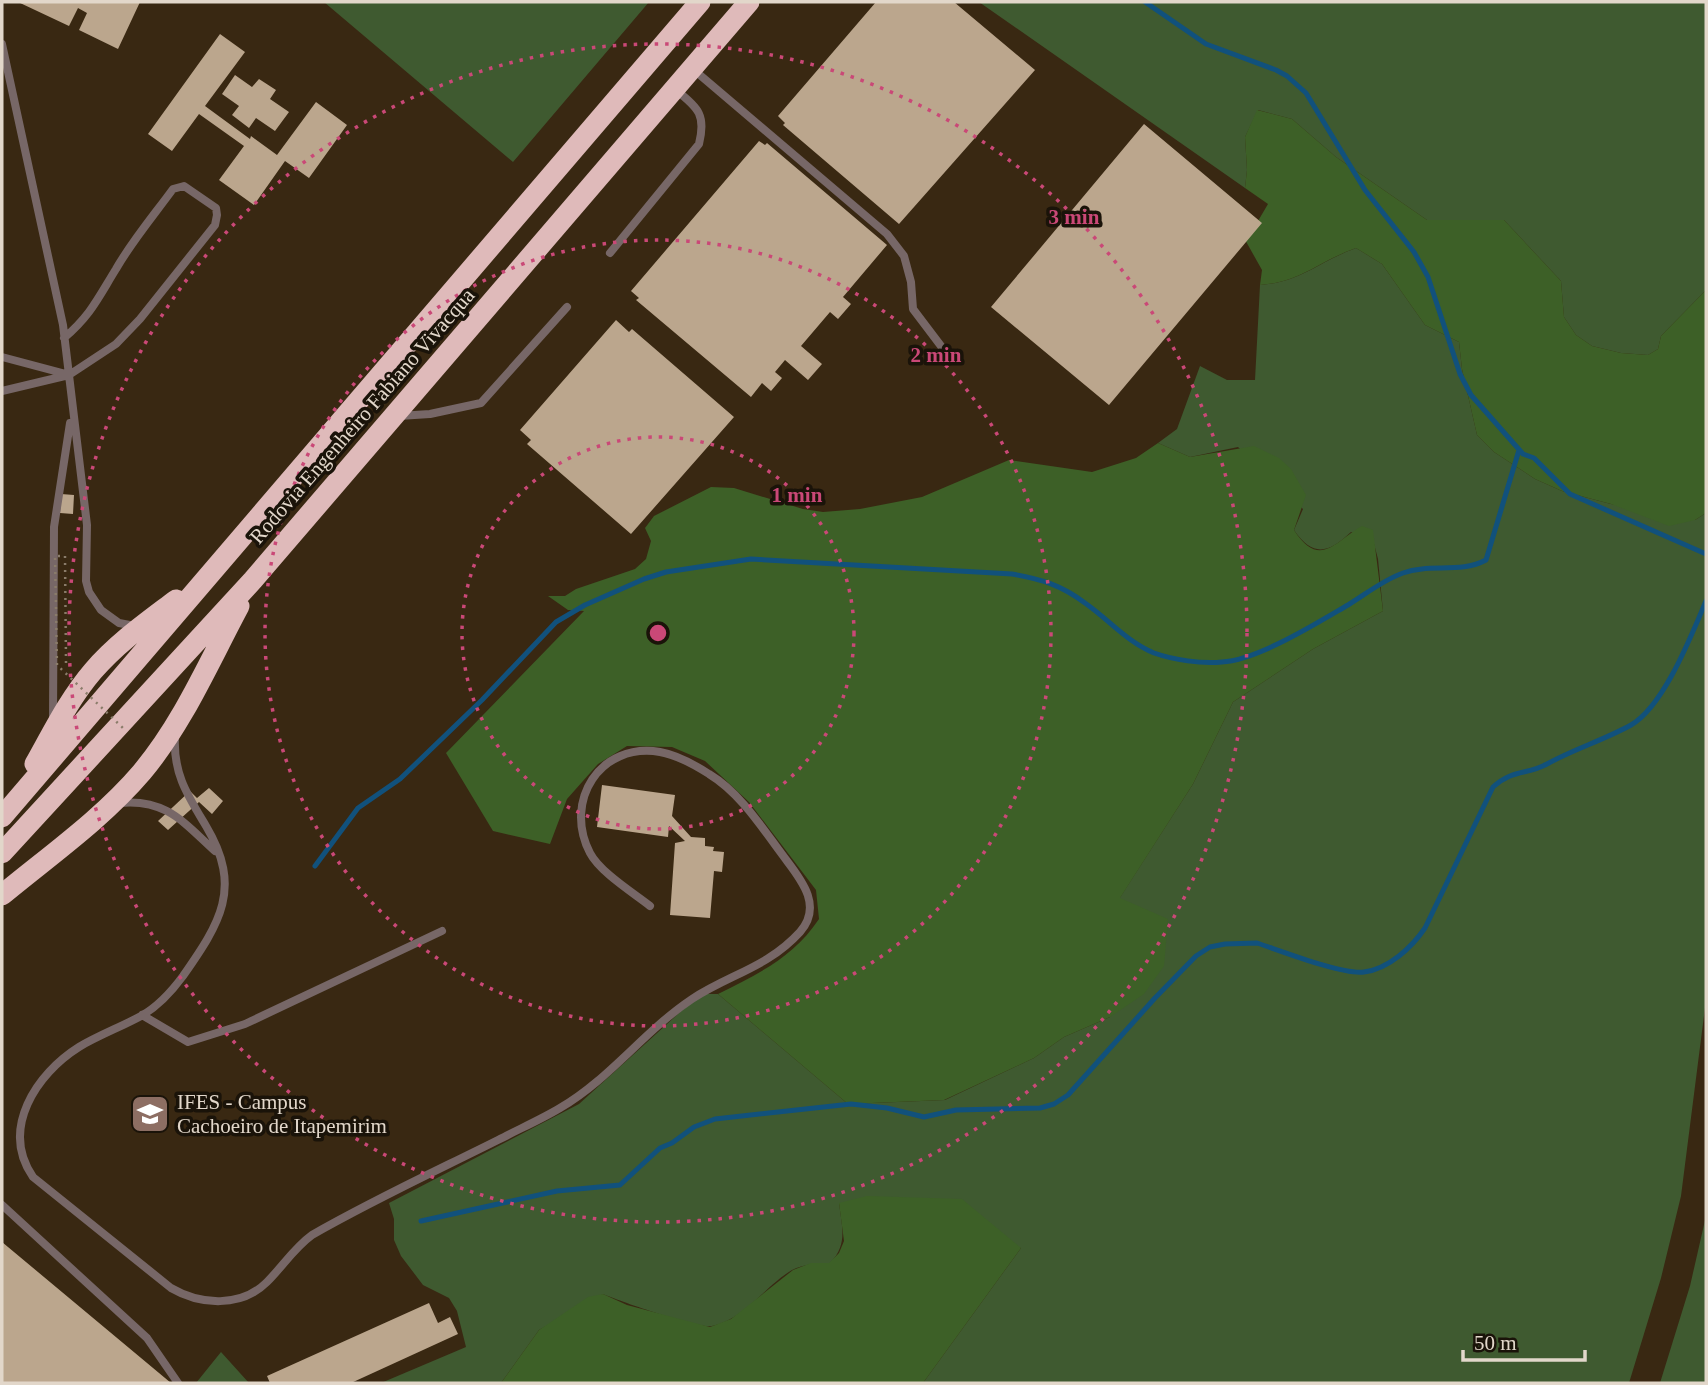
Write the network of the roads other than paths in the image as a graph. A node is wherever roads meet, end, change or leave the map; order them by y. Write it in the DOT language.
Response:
graph roads {
  1 [pos="700,2"];
  2 [pos="749,2"];
  3 [pos="2,44"];
  4 [pos="692,68"];
  5 [pos="674,89"];
  6 [pos="610,253"];
  7 [pos="567,307"];
  8 [pos="64,338"];
  9 [pos="941,346"];
  10 [pos="2,357"];
  11 [pos="69,375"];
  12 [pos="2,391"];
  13 [pos="72,413"];
  14 [pos="393,417"];
  15 [pos="205,579"];
  16 [pos="253,580"];
  17 [pos="141,626"];
  18 [pos="175,725"];
  19 [pos="53,731"];
  20 [pos="109,804"];
  21 [pos="8,810"];
  22 [pos="2,853"];
  23 [pos="217,853"];
  24 [pos="2,895"];
  25 [pos="650,906"];
  26 [pos="442,931"];
  27 [pos="142,1015"];
  28 [pos="2,1205"];
  29 [pos="178,1383"];
  1 -- 15 [label="highway, Rodovia Engenheiro Fabiano Vivacqua"];
  2 -- 4 [label="highway, Rodovia Engenheiro Fabiano Vivacqua"];
  3 -- 8 [label="lane"];
  4 -- 5 [label="highway, Rodovia Engenheiro Fabiano Vivacqua"];
  4 -- 9 [label="lane"];
  5 -- 6 [label="lane"];
  5 -- 14 [label="highway, Rodovia Engenheiro Fabiano Vivacqua"];
  7 -- 14 [label="lane"];
  8 -- 11 [label="lane"];
  8 -- 11 [label="lane"];
  10 -- 11 [label="lane"];
  11 -- 12 [label="lane"];
  11 -- 13 [label="lane"];
  13 -- 17 [label="lane"];
  13 -- 19 [label="lane"];
  14 -- 16 [label="highway, Rodovia Engenheiro Fabiano Vivacqua"];
  15 -- 17 [label="highway"];
  15 -- 21 [label="highway, Rodovia Engenheiro Fabiano Vivacqua"];
  16 -- 18 [label="highway"];
  16 -- 22 [label="highway, Rodovia Engenheiro Fabiano Vivacqua"];
  17 -- 19 [label="highway"];
  18 -- 20 [label="highway"];
  18 -- 23 [label="lane"];
  19 -- 21 [label="highway"];
  20 -- 23 [label="lane"];
  20 -- 24 [label="highway"];
  23 -- 27 [label="lane"];
  25 -- 27 [label="lane"];
  26 -- 27 [label="lane"];
  28 -- 29 [label="lane"];
}
